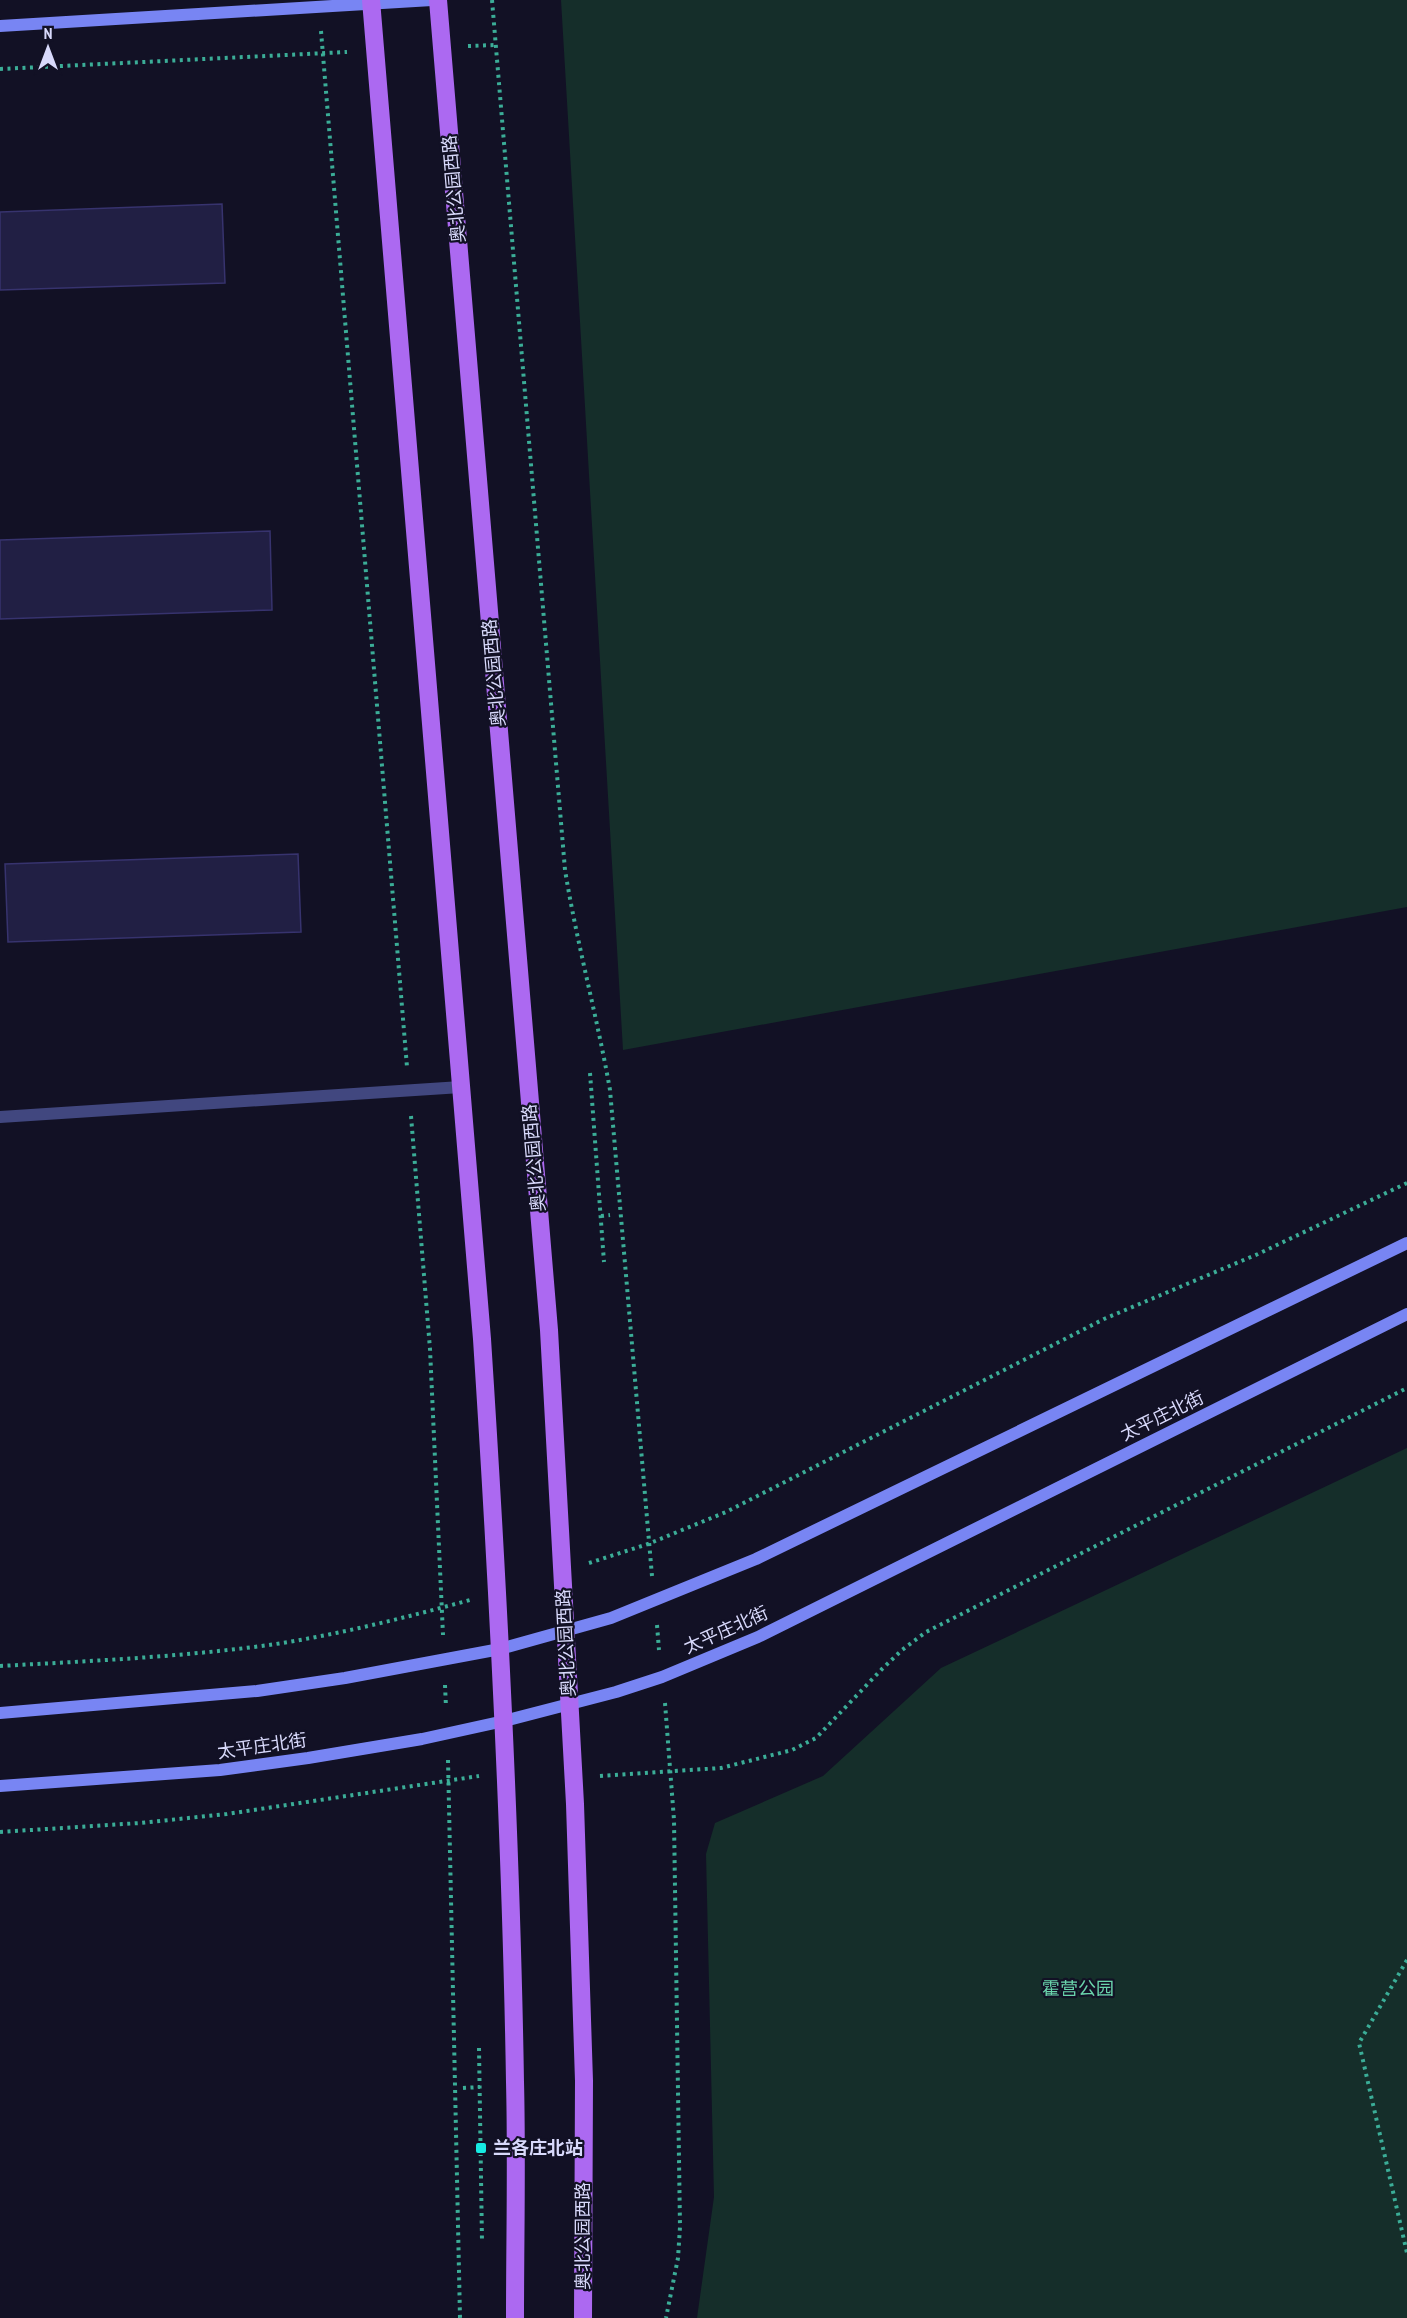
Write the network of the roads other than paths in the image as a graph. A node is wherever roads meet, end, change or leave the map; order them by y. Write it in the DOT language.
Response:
graph roads {
  1 [pos="432,0"];
  2 [pos="438,0"];
  3 [pos="371,2"];
  4 [pos="0,26"];
  5 [pos="461,1087"];
  6 [pos="0,1117"];
  7 [pos="1407,1243"];
  8 [pos="1407,1314"];
  9 [pos="566,1632"];
  10 [pos="500,1649"];
  11 [pos="570,1705"];
  12 [pos="0,1713"];
  13 [pos="504,1721"];
  14 [pos="0,1785"];
  15 [pos="515,2318"];
  16 [pos="583,2318"];
  1 -- 3 [label="main road"];
  2 -- 9 [label="main road, 奥北公园西路"];
  3 -- 4 [label="main road"];
  3 -- 5 [label="main road"];
  5 -- 6 [label="street"];
  5 -- 10 [label="main road"];
  7 -- 9 [label="main road"];
  8 -- 11 [label="main road, 太平庄北街"];
  9 -- 10 [label="main road"];
  9 -- 11 [label="main road, 奥北公园西路"];
  10 -- 12 [label="main road"];
  10 -- 13 [label="main road"];
  11 -- 13 [label="main road, 太平庄北街"];
  11 -- 16 [label="main road, 奥北公园西路"];
  13 -- 14 [label="main road, 太平庄北街"];
  13 -- 15 [label="main road"];
}
